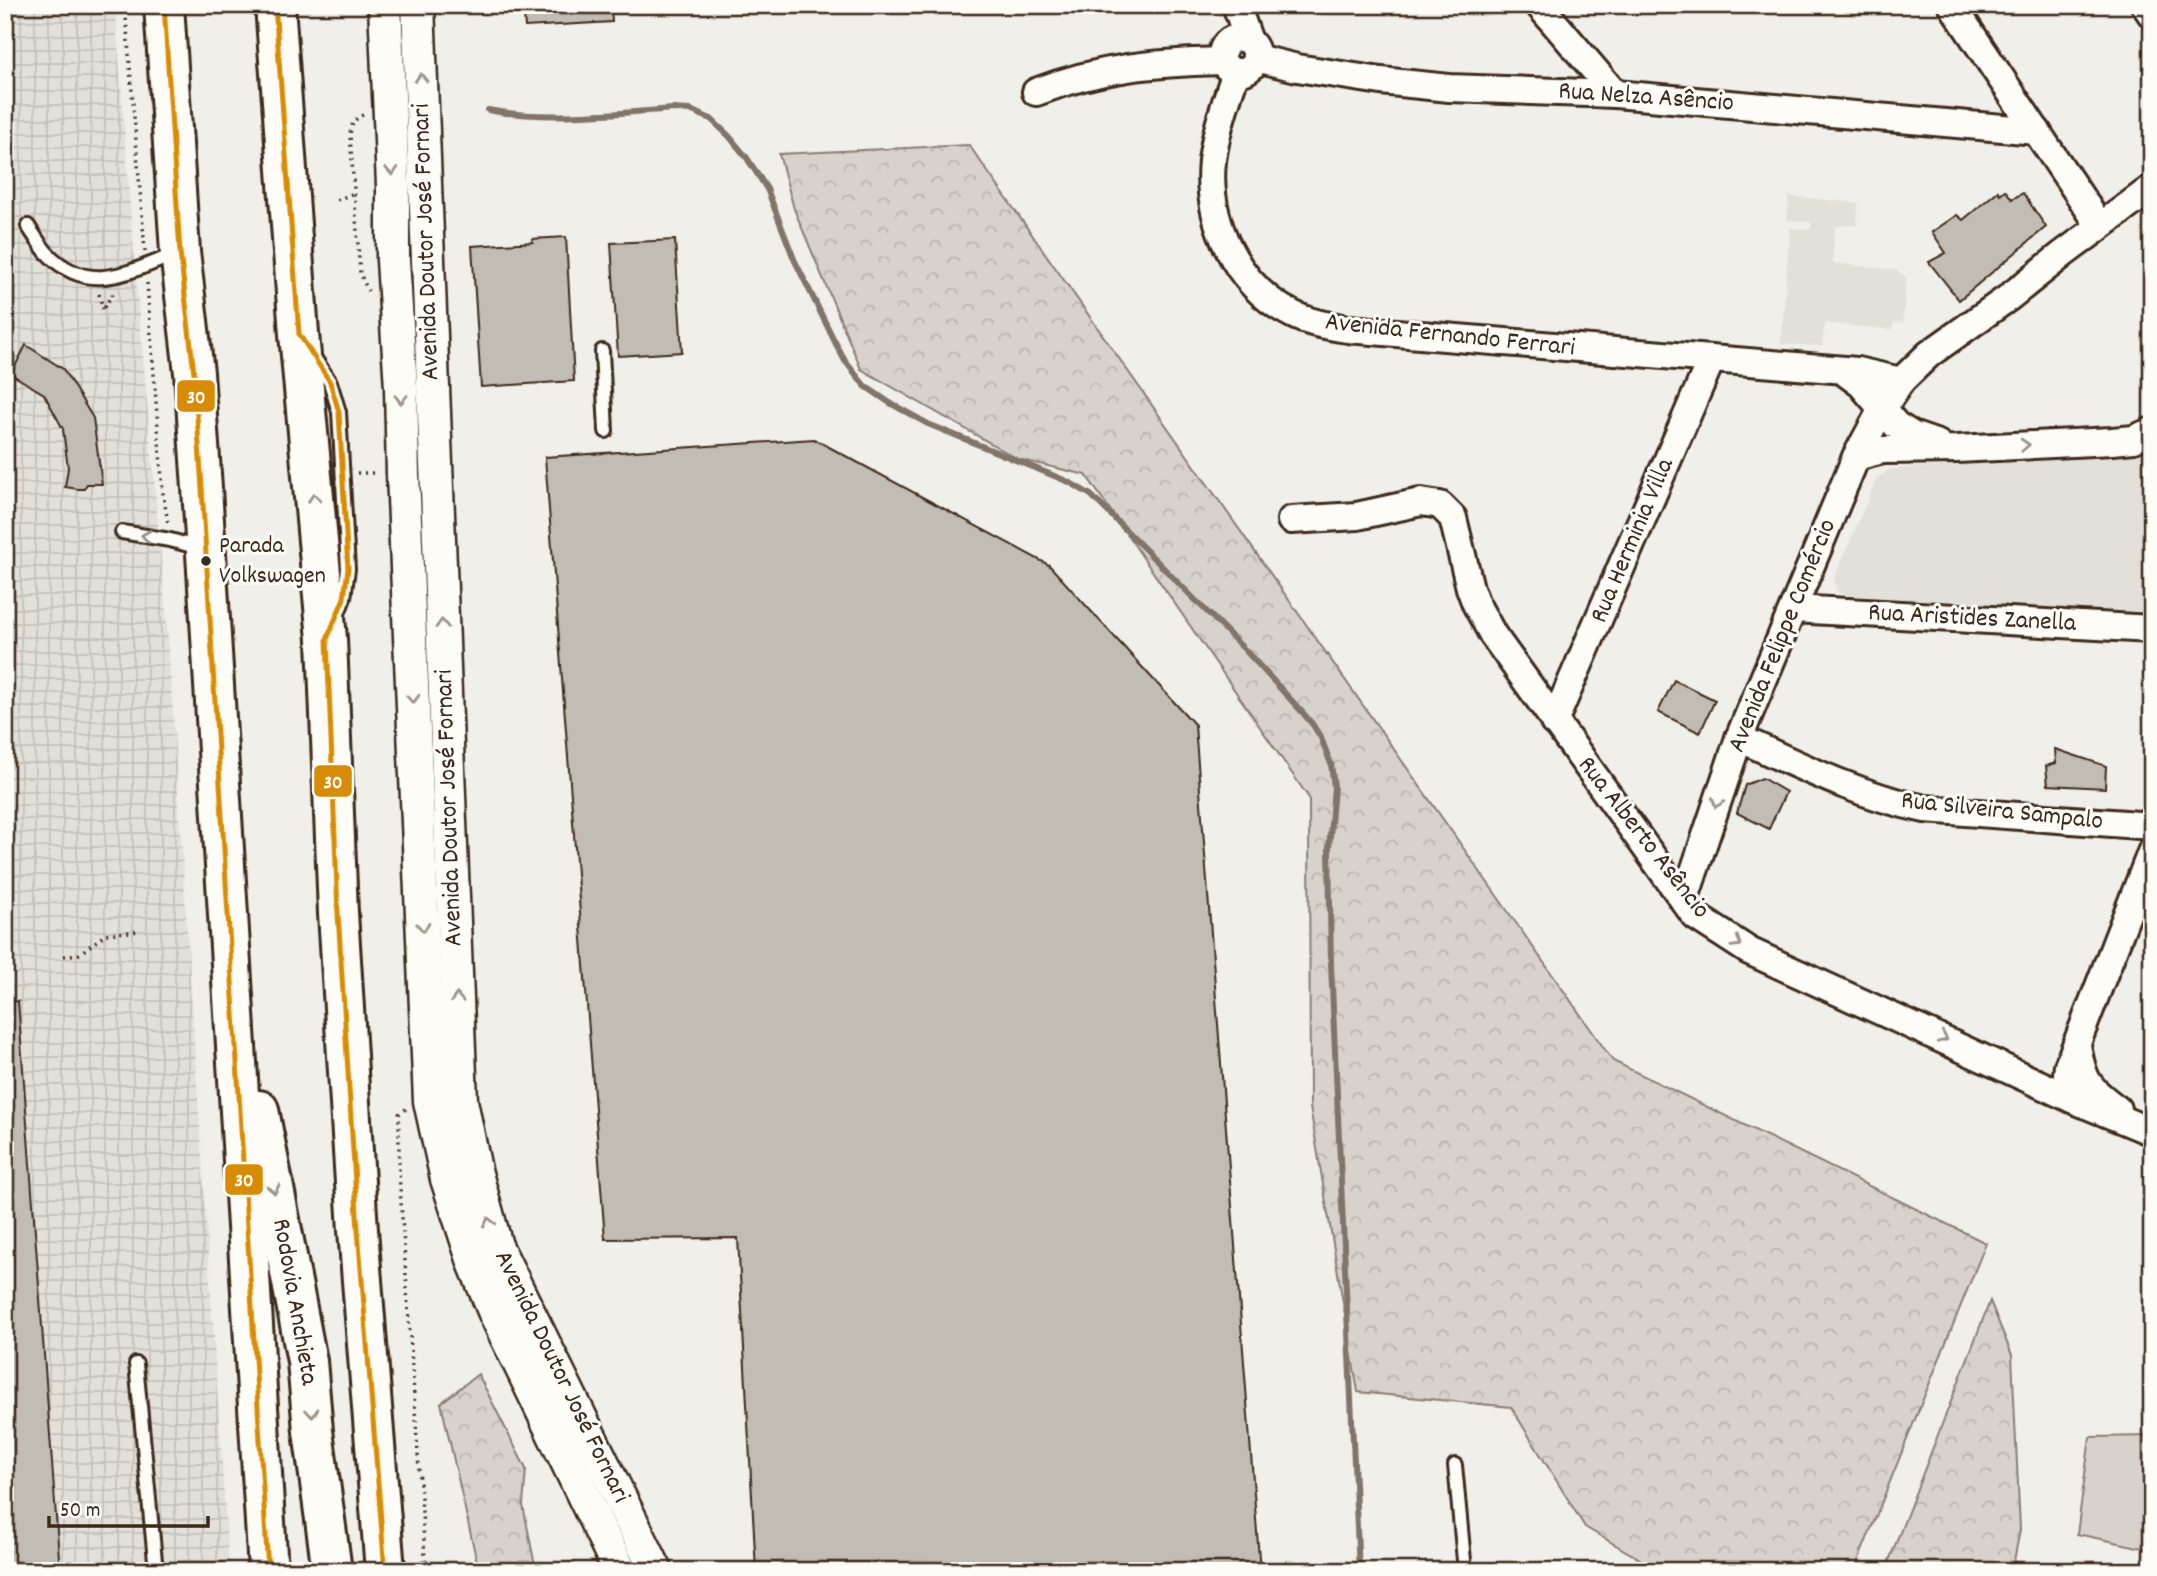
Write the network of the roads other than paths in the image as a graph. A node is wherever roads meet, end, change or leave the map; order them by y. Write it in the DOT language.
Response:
graph roads {
  1 [pos="164,5"];
  2 [pos="275,5"];
  3 [pos="385,5"];
  4 [pos="418,5"];
  5 [pos="1230,5"];
  6 [pos="1236,5"];
  7 [pos="1539,5"];
  8 [pos="1952,5"];
  9 [pos="2145,5"];
  10 [pos="2152,15"];
  11 [pos="1239,55"];
  12 [pos="1036,92"];
  13 [pos="1615,94"];
  14 [pos="2037,131"];
  15 [pos="2152,188"];
  16 [pos="28,226"];
  17 [pos="2100,226"];
  18 [pos="163,259"];
  19 [pos="299,334"];
  20 [pos="602,351"];
  21 [pos="1711,359"];
  22 [pos="1842,370"];
  23 [pos="1901,381"];
  24 [pos="1882,409"];
  25 [pos="606,431"];
  26 [pos="2152,431"];
  27 [pos="1957,449"];
  28 [pos="1856,457"];
  29 [pos="1292,520"];
  30 [pos="122,532"];
  31 [pos="206,550"];
  32 [pos="1793,608"];
  33 [pos="2152,629"];
  34 [pos="327,639"];
  35 [pos="1554,722"];
  36 [pos="1740,738"];
  37 [pos="2152,826"];
  38 [pos="2152,850"];
  39 [pos="1684,901"];
  40 [pos="2142,906"];
  41 [pos="229,953"];
  42 [pos="2077,1045"];
  43 [pos="2023,1075"];
  44 [pos="2072,1099"];
  45 [pos="2147,1130"];
  46 [pos="136,1364"];
  47 [pos="1455,1465"];
  48 [pos="156,1571"];
  49 [pos="268,1571"];
  50 [pos="332,1571"];
  51 [pos="385,1571"];
  52 [pos="620,1571"];
  53 [pos="656,1571"];
  54 [pos="1465,1571"];
  1 -- 18 [label="highway, Rodovia Anchieta"];
  2 -- 19 [label="highway"];
  3 -- 52 [label="street, Avenida Doutor José Fornari, one-way"];
  53 -- 4 [label="street, Avenida Doutor José Fornari, one-way"];
  5 -- 11 [label="street, Avenida Fernando Ferrari"];
  6 -- 11 [label="street"];
  7 -- 13 [label="street"];
  8 -- 14 [label="street"];
  9 -- 10 [label="street"];
  11 -- 12 [label="street, Rua Nelza Asêncio"];
  11 -- 13 [label="street, Rua Nelza Asêncio"];
  11 -- 21 [label="street, Avenida Fernando Ferrari"];
  13 -- 14 [label="street, Rua Nelza Asêncio"];
  14 -- 17 [label="street"];
  15 -- 17 [label="street"];
  16 -- 18 [label="lane"];
  17 -- 23 [label="street"];
  18 -- 31 [label="highway, Rodovia Anchieta"];
  34 -- 19 [label="highway, one-way"];
  19 -- 34 [label="lane"];
  20 -- 25 [label="lane"];
  21 -- 22 [label="street, Avenida Fernando Ferrari"];
  21 -- 35 [label="street, Rua Herminia Villa"];
  22 -- 23 [label="street, Avenida Fernando Ferrari"];
  22 -- 24 [label="street"];
  23 -- 24 [label="street, Avenida Felippe Comércio"];
  24 -- 27 [label="street"];
  24 -- 28 [label="street, Avenida Felippe Comércio"];
  27 -- 26 [label="street, one-way"];
  27 -- 28 [label="street"];
  28 -- 32 [label="street, Avenida Felippe Comércio"];
  29 -- 35 [label="street, Rua Alberto Asêncio"];
  31 -- 30 [label="lane, one-way"];
  31 -- 41 [label="highway, Rodovia Anchieta"];
  32 -- 33 [label="street, Rua Aristides Zanella"];
  32 -- 36 [label="street, Avenida Felippe Comércio"];
  34 -- 51 [label="highway"];
  35 -- 39 [label="street, Rua Alberto Asêncio"];
  36 -- 37 [label="street, Rua Silveira Sampalo"];
  36 -- 39 [label="street, Avenida Felippe Comércio, one-way"];
  38 -- 40 [label="street"];
  39 -- 43 [label="street, Rua Alberto Asêncio, one-way"];
  40 -- 42 [label="street"];
  41 -- 49 [label="highway, Rodovia Anchieta"];
  41 -- 50 [label="highway, Rodovia Anchieta, one-way"];
  42 -- 43 [label="street"];
  42 -- 44 [label="street"];
  42 -- 45 [label="street, Rua Alberto Asêncio"];
  43 -- 44 [label="street, Rua Alberto Asêncio"];
  44 -- 45 [label="street, Rua Alberto Asêncio"];
  46 -- 48 [label="lane"];
  47 -- 54 [label="lane"];
}
